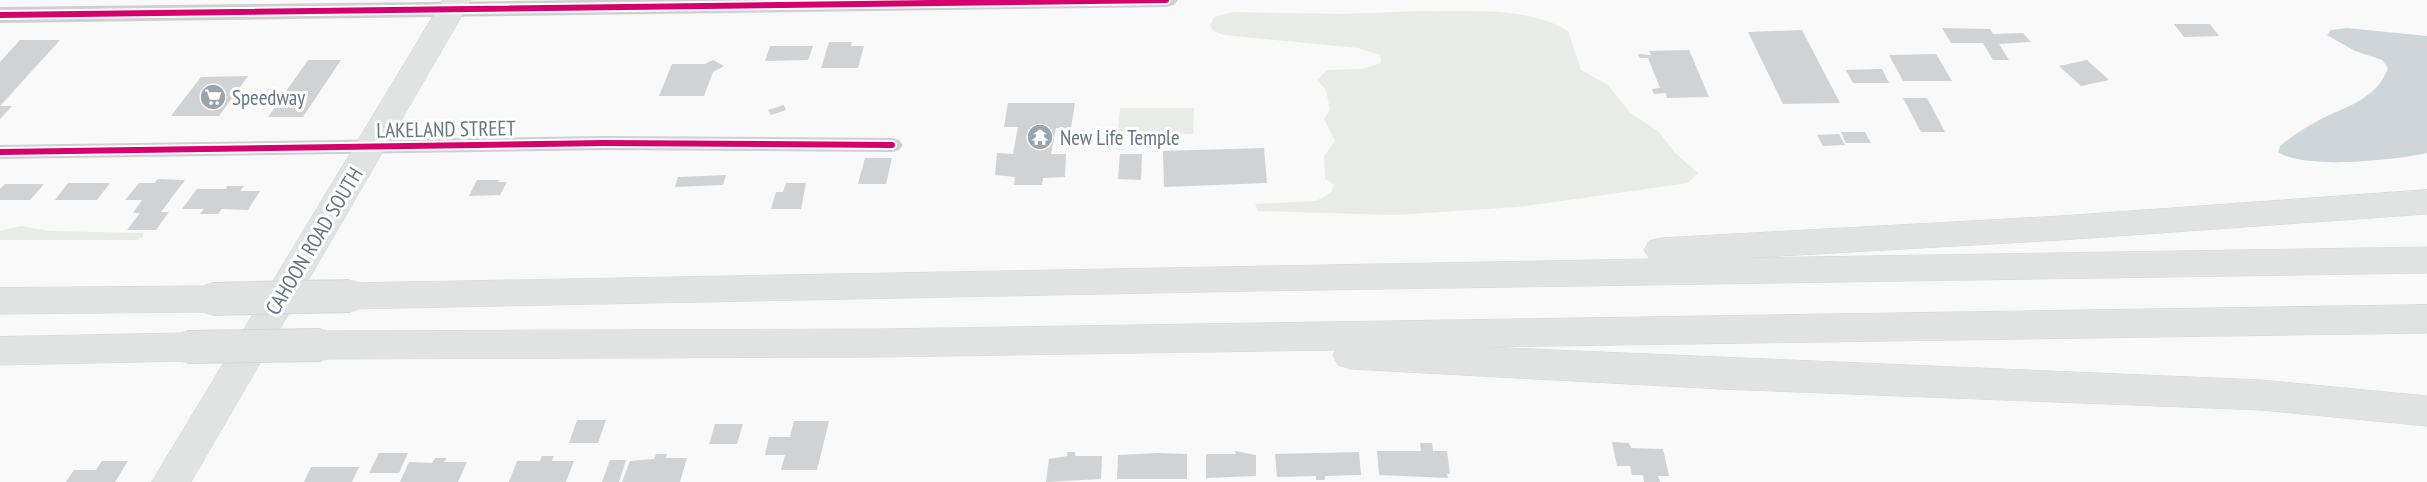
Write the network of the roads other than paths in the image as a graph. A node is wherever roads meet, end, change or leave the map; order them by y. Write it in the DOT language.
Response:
graph roads {
  1 [pos="1166,0"];
  2 [pos="821,2"];
  3 [pos="453,5"];
  4 [pos="0,15"];
  5 [pos="892,145"];
  6 [pos="370,147"];
  7 [pos="0,152"];
  8 [pos="2427,202"];
  9 [pos="2427,260"];
  10 [pos="1253,278"];
  11 [pos="0,301"];
  12 [pos="2427,319"];
  13 [pos="1225,337"];
  14 [pos="0,351"];
  15 [pos="2427,411"];
  16 [pos="171,482"];
  1 -- 2 [label="street"];
  2 -- 3 [label="street"];
  3 -- 4 [label="street"];
  3 -- 6 [label="main road, CAHOON ROAD SOUTH"];
  5 -- 6 [label="street, LAKELAND STREET"];
  6 -- 7 [label="street, LAKELAND STREET"];
  6 -- 16 [label="main road, CAHOON ROAD SOUTH"];
  8 -- 10 [label="main road"];
  9 -- 10 [label="main road"];
  10 -- 11 [label="main road, bridge"];
  12 -- 13 [label="main road"];
  13 -- 14 [label="main road, bridge"];
  13 -- 15 [label="main road"];
}
